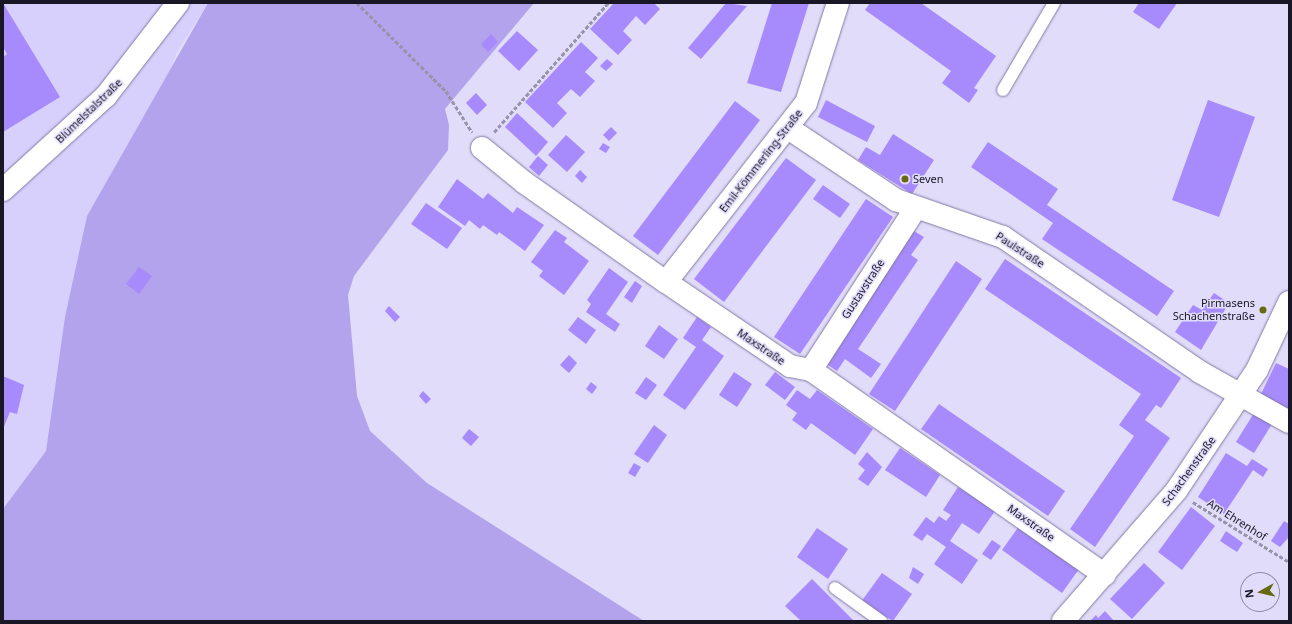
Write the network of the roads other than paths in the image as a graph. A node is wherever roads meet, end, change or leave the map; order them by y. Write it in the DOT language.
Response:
graph roads {
  1 [pos="178,3"];
  2 [pos="838,3"];
  3 [pos="1054,3"];
  4 [pos="1003,90"];
  5 [pos="788,128"];
  6 [pos="482,148"];
  7 [pos="3,190"];
  8 [pos="915,209"];
  9 [pos="666,282"];
  10 [pos="1289,302"];
  11 [pos="812,370"];
  12 [pos="1240,397"];
  13 [pos="1289,422"];
  14 [pos="1105,575"];
  15 [pos="834,588"];
  16 [pos="880,621"];
  17 [pos="1063,621"];
  1 -- 7 [label="street, Blümelstalstraße"];
  2 -- 5 [label="street, Emil-Kömmerling-Straße"];
  3 -- 4 [label="lane"];
  5 -- 8 [label="street, Paulstraße"];
  5 -- 9 [label="street, Emil-Kömmerling-Straße"];
  6 -- 9 [label="street, Maxstraße"];
  8 -- 11 [label="street, Gustavstraße"];
  8 -- 12 [label="street, Paulstraße"];
  9 -- 11 [label="street, Maxstraße"];
  10 -- 12 [label="street, Schachenstraße"];
  11 -- 14 [label="street, Maxstraße"];
  12 -- 13 [label="street, Paulstraße"];
  12 -- 14 [label="street, Schachenstraße"];
  14 -- 17 [label="street, Schachenstraße"];
  15 -- 16 [label="lane"];
}
